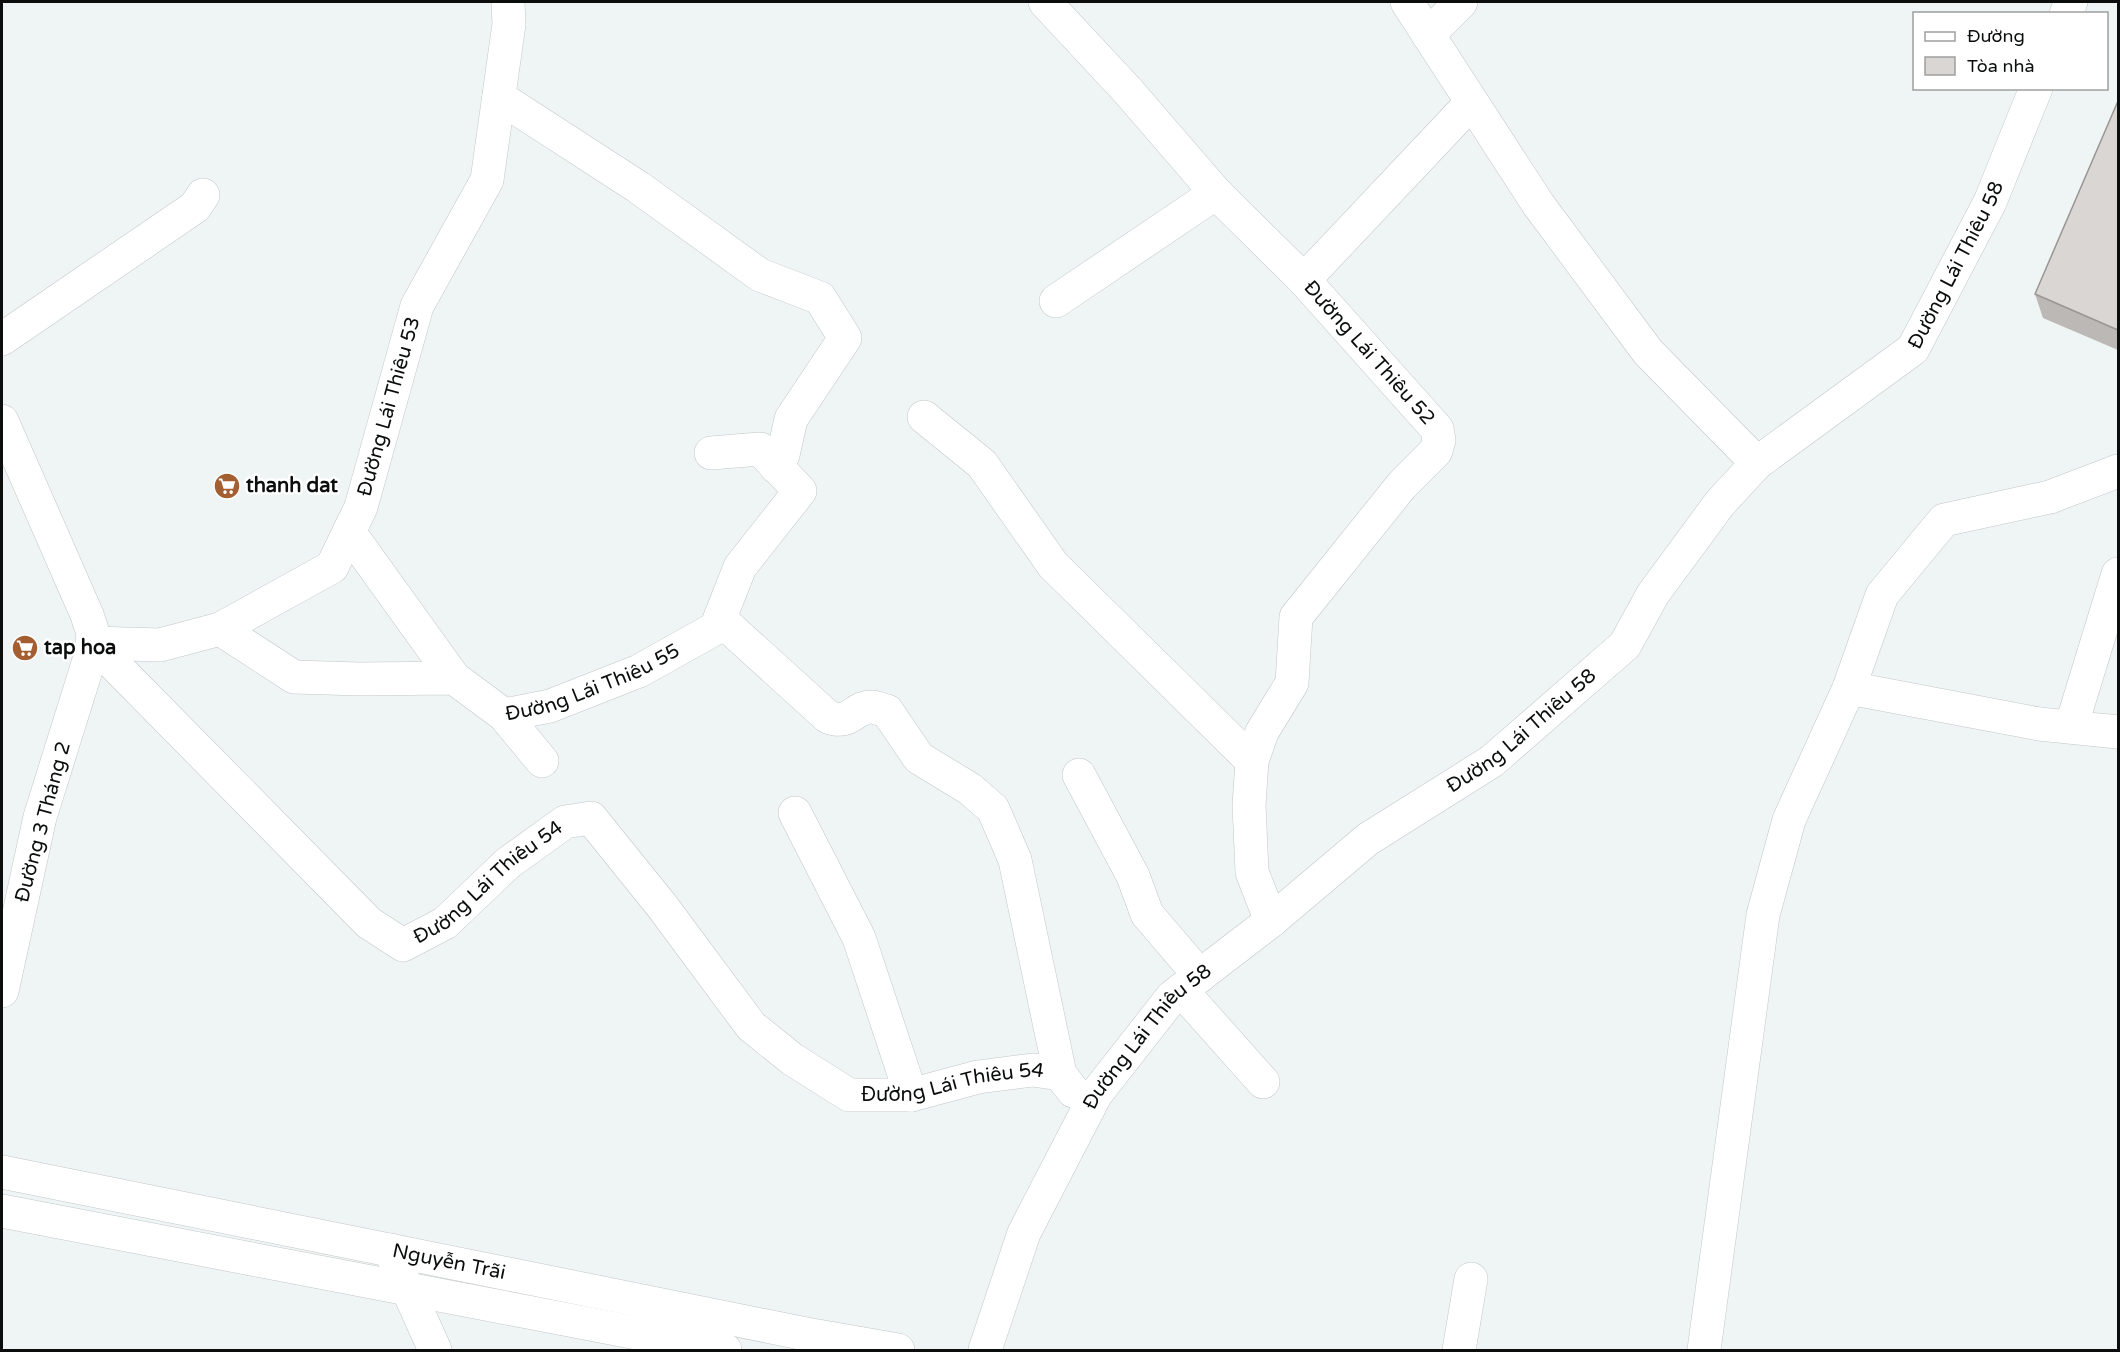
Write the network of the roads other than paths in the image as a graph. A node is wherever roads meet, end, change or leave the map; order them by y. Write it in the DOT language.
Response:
graph roads {
  1 [pos="508,2"];
  2 [pos="1045,2"];
  3 [pos="1407,2"];
  4 [pos="1461,2"];
  5 [pos="1428,34"];
  6 [pos="2035,90"];
  7 [pos="499,97"];
  8 [pos="1471,103"];
  9 [pos="1216,194"];
  10 [pos="203,195"];
  11 [pos="1304,280"];
  12 [pos="1056,301"];
  13 [pos="2,339"];
  14 [pos="924,417"];
  15 [pos="2,421"];
  16 [pos="711,453"];
  17 [pos="1757,462"];
  18 [pos="776,467"];
  19 [pos="2118,471"];
  20 [pos="349,532"];
  21 [pos="2118,574"];
  22 [pos="720,619"];
  23 [pos="220,629"];
  24 [pos="92,649"];
  25 [pos="454,678"];
  26 [pos="1849,688"];
  27 [pos="504,715"];
  28 [pos="2071,727"];
  29 [pos="2118,732"];
  30 [pos="542,761"];
  31 [pos="1251,761"];
  32 [pos="1079,775"];
  33 [pos="795,813"];
  34 [pos="1271,921"];
  35 [pos="1190,983"];
  36 [pos="2,991"];
  37 [pos="1060,1074"];
  38 [pos="1263,1082"];
  39 [pos="911,1095"];
  40 [pos="1088,1111"];
  41 [pos="2,1172"];
  42 [pos="2,1211"];
  43 [pos="390,1250"];
  44 [pos="1471,1279"];
  45 [pos="407,1289"];
  46 [pos="435,1350"];
  47 [pos="725,1350"];
  48 [pos="898,1350"];
  49 [pos="985,1350"];
  50 [pos="1459,1350"];
  51 [pos="1704,1350"];
  1 -- 7 [label="street, Đường Lái Thiêu 53"];
  2 -- 9 [label="street, Đường Lái Thiêu 52"];
  3 -- 5 [label="street"];
  4 -- 5 [label="street"];
  5 -- 8 [label="street"];
  6 -- 17 [label="street, Đường Lái Thiêu 58"];
  7 -- 18 [label="street"];
  7 -- 20 [label="street, Đường Lái Thiêu 53"];
  8 -- 11 [label="street"];
  8 -- 17 [label="street"];
  9 -- 11 [label="street, Đường Lái Thiêu 52"];
  9 -- 12 [label="street"];
  10 -- 13 [label="street"];
  11 -- 31 [label="street, Đường Lái Thiêu 52"];
  14 -- 31 [label="street"];
  15 -- 24 [label="street"];
  16 -- 18 [label="street, Đường Lái Thiêu 55"];
  17 -- 34 [label="street, Đường Lái Thiêu 58"];
  18 -- 22 [label="street, Đường Lái Thiêu 55"];
  19 -- 26 [label="street"];
  20 -- 23 [label="street, Đường Lái Thiêu 53"];
  20 -- 25 [label="street, Đường Lái Thiêu 55"];
  21 -- 28 [label="street"];
  22 -- 27 [label="street, Đường Lái Thiêu 55"];
  22 -- 37 [label="street"];
  23 -- 24 [label="street, Đường Lái Thiêu 53"];
  23 -- 25 [label="street"];
  24 -- 36 [label="street, Đường 3 Tháng 2"];
  24 -- 39 [label="street, Đường Lái Thiêu 54"];
  25 -- 27 [label="street, Đường Lái Thiêu 55"];
  26 -- 28 [label="street"];
  26 -- 51 [label="street"];
  27 -- 30 [label="street"];
  28 -- 29 [label="street"];
  31 -- 34 [label="street, Đường Lái Thiêu 52"];
  32 -- 35 [label="street"];
  33 -- 39 [label="street"];
  34 -- 35 [label="street, Đường Lái Thiêu 58"];
  35 -- 38 [label="street"];
  35 -- 40 [label="street, Đường Lái Thiêu 58"];
  37 -- 39 [label="street, Đường Lái Thiêu 54"];
  37 -- 40 [label="street"];
  40 -- 49 [label="street, Đường Lái Thiêu 58"];
  41 -- 43 [label="street, Nguyễn Trãi"];
  42 -- 45 [label="street, Nguyễn Trãi"];
  43 -- 45 [label="street"];
  43 -- 48 [label="street, Nguyễn Trãi"];
  44 -- 50 [label="street"];
  45 -- 46 [label="street"];
  45 -- 47 [label="street, Nguyễn Trãi"];
}
